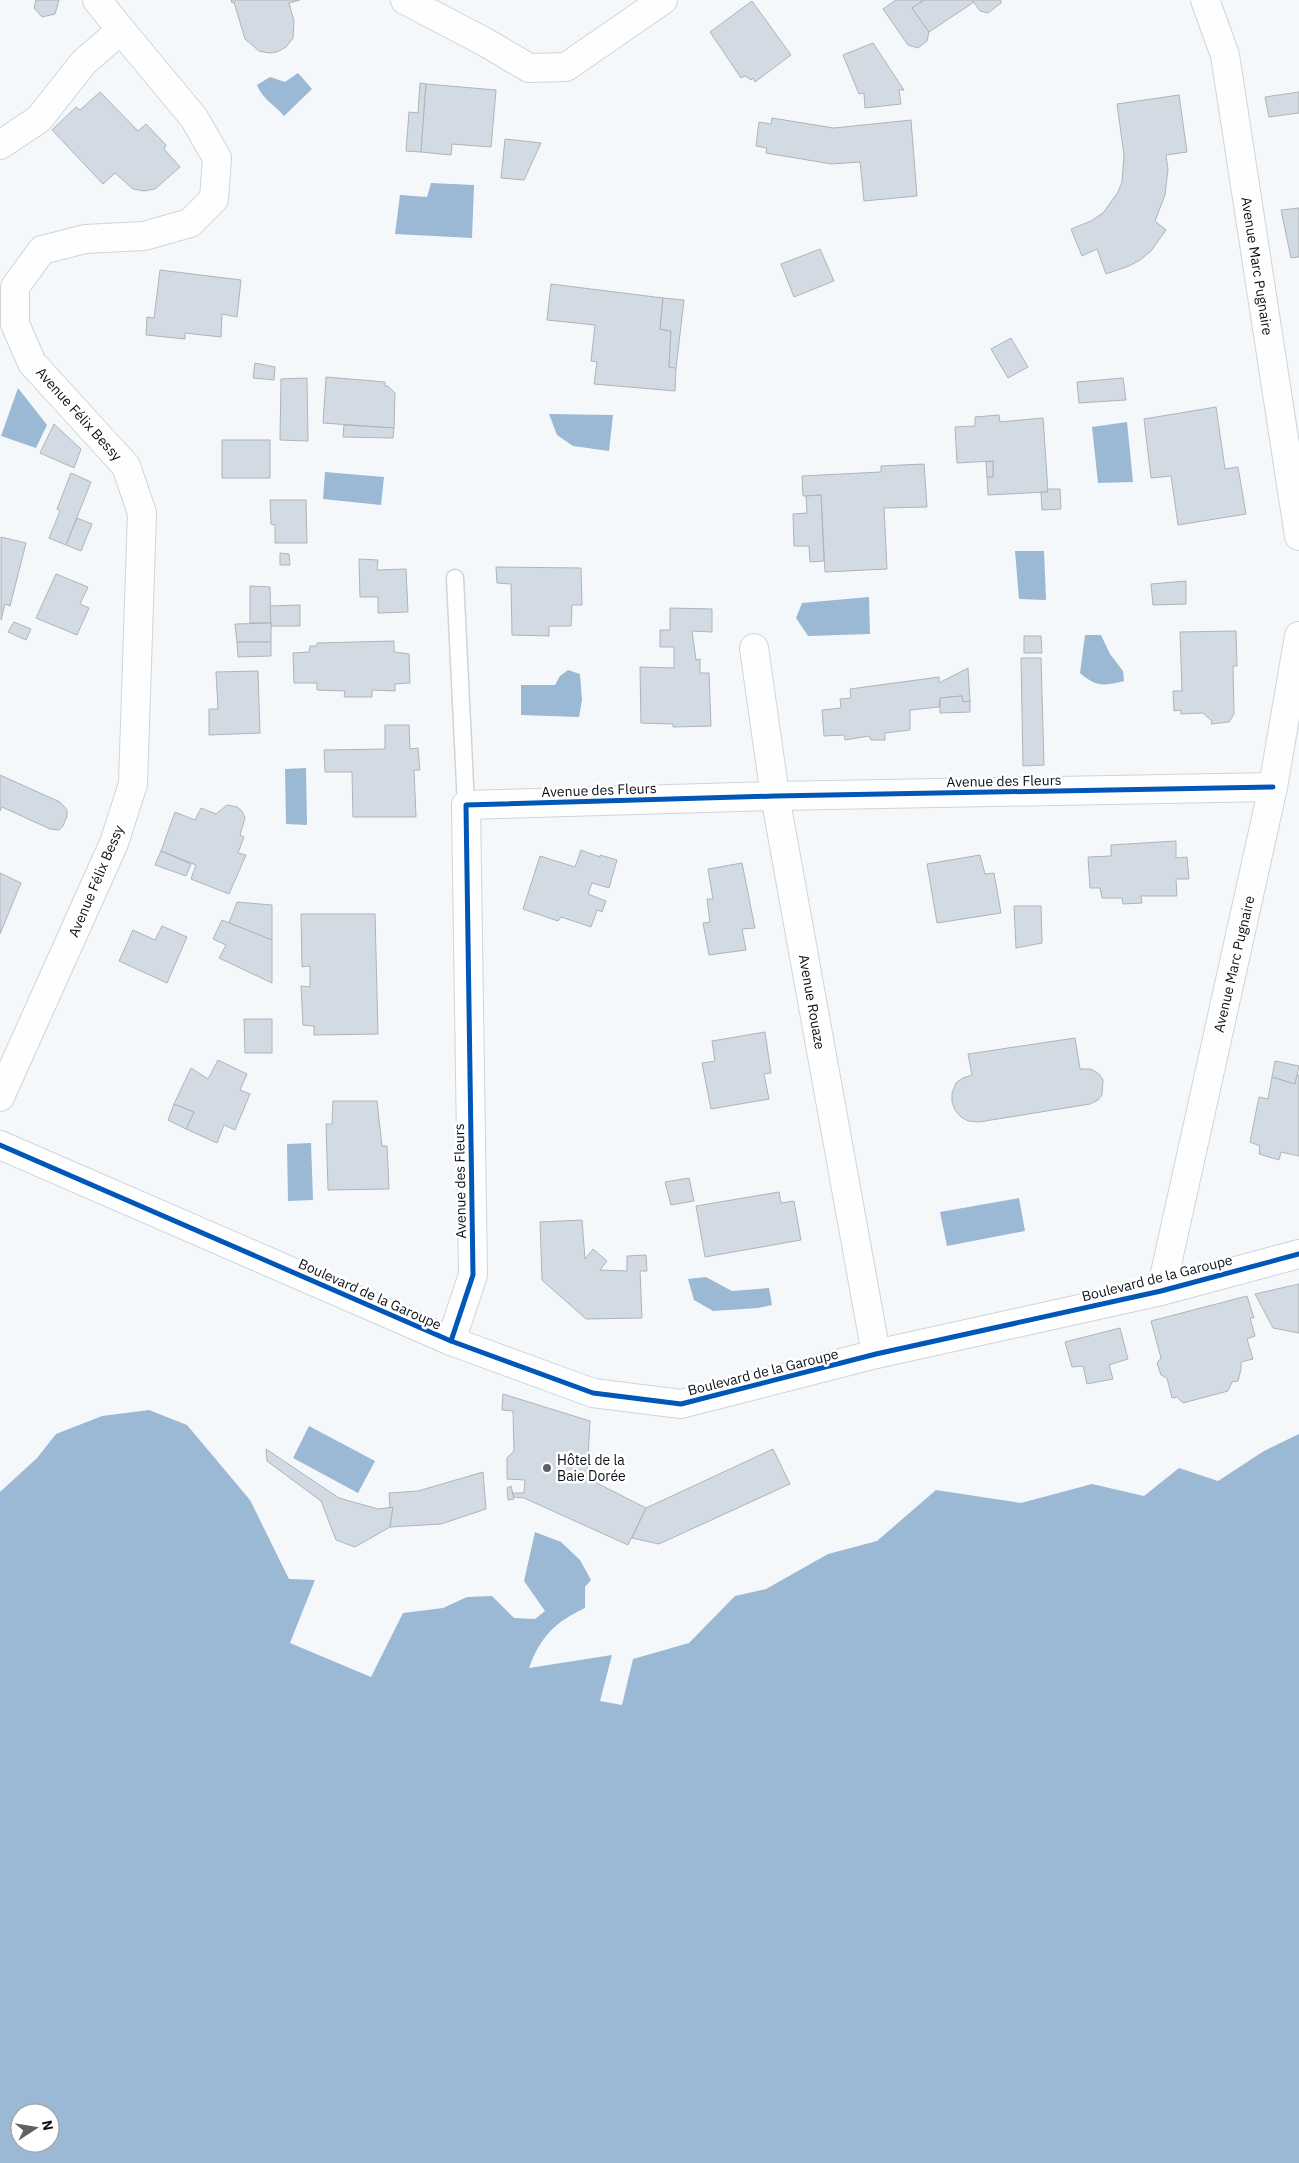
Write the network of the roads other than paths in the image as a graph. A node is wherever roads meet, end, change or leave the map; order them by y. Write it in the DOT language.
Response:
graph roads {
  1 [pos="98,0"];
  2 [pos="405,0"];
  3 [pos="663,0"];
  4 [pos="1205,0"];
  5 [pos="122,30"];
  6 [pos="0,144"];
  7 [pos="1299,536"];
  8 [pos="455,578"];
  9 [pos="1299,636"];
  10 [pos="754,648"];
  11 [pos="1273,787"];
  12 [pos="775,796"];
  13 [pos="466,805"];
  14 [pos="0,1097"];
  15 [pos="0,1145"];
  16 [pos="1299,1254"];
  17 [pos="1161,1291"];
  18 [pos="451,1341"];
  19 [pos="876,1354"];
  1 -- 5 [label="street, Avenue Félix Bessy"];
  2 -- 3 [label="street"];
  4 -- 7 [label="street, Avenue Marc Pugnaire"];
  5 -- 6 [label="street"];
  5 -- 14 [label="street, Avenue Félix Bessy"];
  8 -- 13 [label="lane"];
  9 -- 11 [label="street, Avenue Marc Pugnaire"];
  10 -- 12 [label="street, Avenue Rouaze"];
  11 -- 12 [label="street, Avenue des Fleurs"];
  11 -- 17 [label="street, Avenue Marc Pugnaire"];
  12 -- 13 [label="street, Avenue des Fleurs"];
  12 -- 19 [label="street, Avenue Rouaze"];
  13 -- 18 [label="street, Avenue des Fleurs"];
  15 -- 18 [label="street, Boulevard de la Garoupe"];
  16 -- 17 [label="street, Boulevard de la Garoupe"];
  17 -- 19 [label="street, Boulevard de la Garoupe"];
  18 -- 19 [label="street, Boulevard de la Garoupe"];
}
